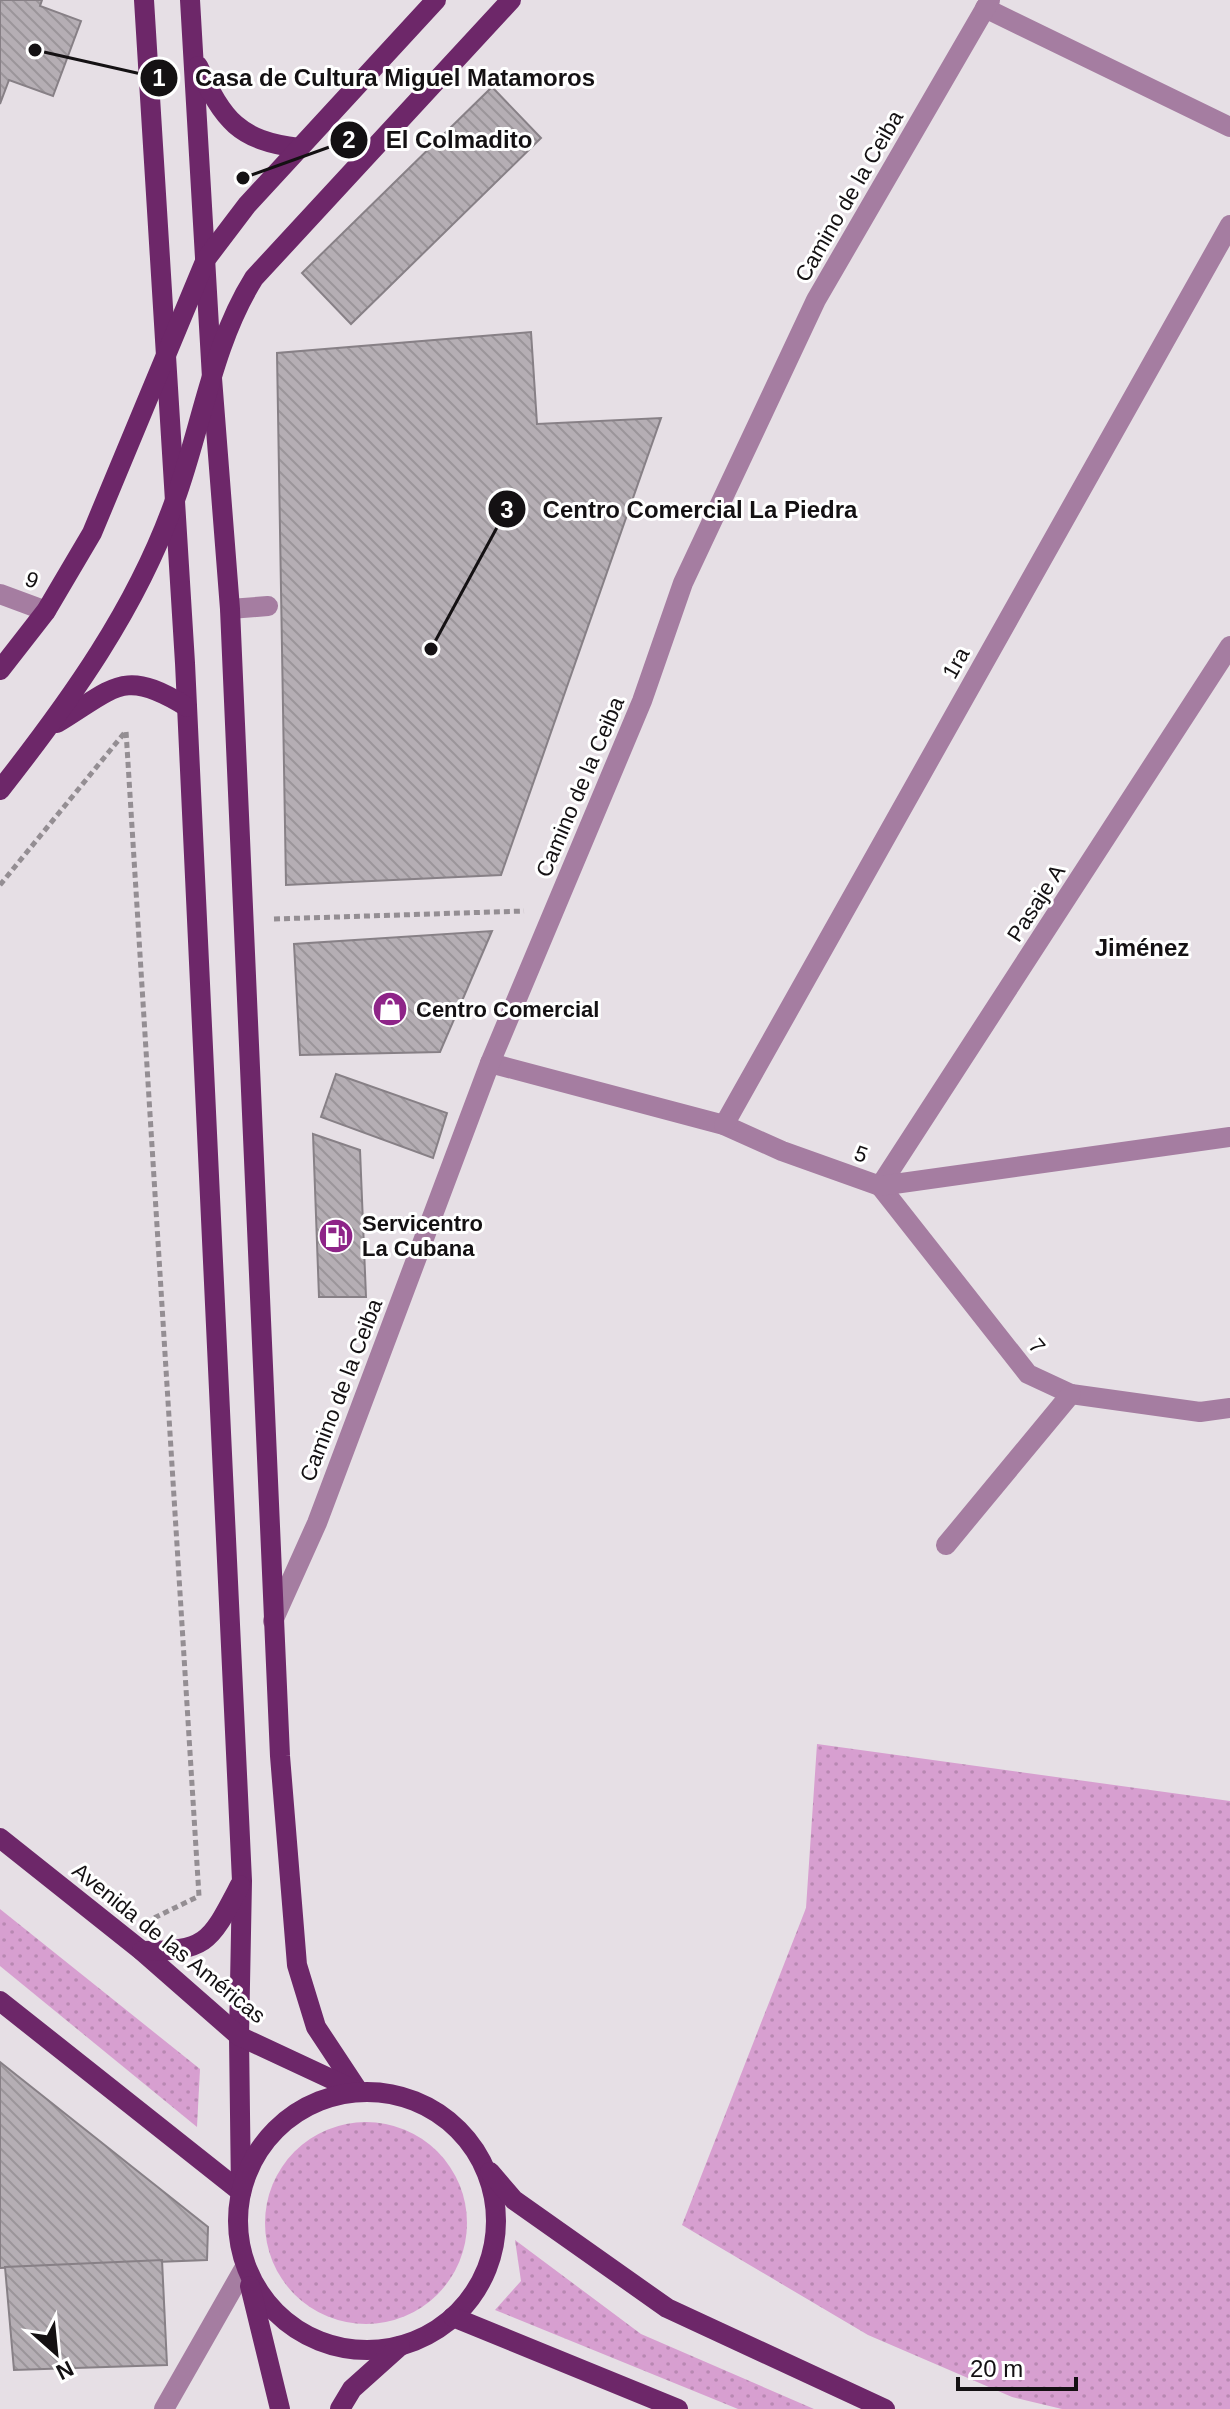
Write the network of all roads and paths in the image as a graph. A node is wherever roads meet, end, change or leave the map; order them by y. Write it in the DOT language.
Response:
graph roads {
  1 [pos="144,0"];
  2 [pos="190,0"];
  3 [pos="436,0"];
  4 [pos="511,0"];
  5 [pos="988,4"];
  6 [pos="193,54"];
  7 [pos="1230,127"];
  8 [pos="299,148"];
  9 [pos="1230,225"];
  10 [pos="206,259"];
  11 [pos="164,359"];
  12 [pos="212,378"];
  13 [pos="175,501"];
  14 [pos="0,594"];
  15 [pos="268,606"];
  16 [pos="230,609"];
  17 [pos="46,611"];
  18 [pos="1230,646"];
  19 [pos="0,670"];
  20 [pos="187,707"];
  21 [pos="50,727"];
  22 [pos="0,790"];
  23 [pos="0,885"];
  24 [pos="507,909"];
  25 [pos="245,919"];
  26 [pos="490,1063"];
  27 [pos="724,1125"];
  28 [pos="1230,1137"];
  29 [pos="880,1186"];
  30 [pos="1071,1394"];
  31 [pos="1230,1408"];
  32 [pos="946,1545"];
  33 [pos="273,1621"];
  34 [pos="0,1838"];
  35 [pos="242,1881"];
  36 [pos="199,1896"];
  37 [pos="142,1951"];
  38 [pos="0,2001"];
  39 [pos="239,2036"];
  40 [pos="359,2092"];
  41 [pos="483,2163"];
  42 [pos="241,2192"];
  43 [pos="245,2267"];
  44 [pos="453,2317"];
  45 [pos="400,2346"];
  46 [pos="164,2409"];
  47 [pos="280,2409"];
  48 [pos="340,2409"];
  49 [pos="678,2409"];
  50 [pos="885,2409"];
  1 -- 11 [label="main road"];
  2 -- 6 [label="main road"];
  3 -- 8 [label="main road"];
  4 -- 12 [label="main road"];
  5 -- 7 [label="street"];
  5 -- 26 [label="street, Camino de la Ceiba"];
  6 -- 8 [label="main road"];
  6 -- 10 [label="main road"];
  8 -- 10 [label="main road"];
  9 -- 27 [label="street, 1ra"];
  10 -- 11 [label="main road"];
  10 -- 12 [label="main road"];
  11 -- 13 [label="main road"];
  11 -- 17 [label="main road"];
  12 -- 13 [label="main road"];
  12 -- 16 [label="main road"];
  13 -- 20 [label="main road"];
  13 -- 21 [label="main road"];
  14 -- 17 [label="street, 9"];
  15 -- 16 [label="street"];
  16 -- 25 [label="main road"];
  17 -- 19 [label="main road"];
  18 -- 29 [label="street, Pasaje A"];
  20 -- 21 [label="main road"];
  20 -- 35 [label="main road"];
  21 -- 22 [label="main road"];
  23 -- 36 [label="path"];
  24 -- 25 [label="path"];
  25 -- 33 [label="main road"];
  26 -- 27 [label="street, 5"];
  26 -- 33 [label="street, Camino de la Ceiba"];
  27 -- 29 [label="street, 5"];
  28 -- 29 [label="street, 5"];
  29 -- 30 [label="street, 7"];
  30 -- 31 [label="street, 7"];
  30 -- 32 [label="street"];
  33 -- 40 [label="main road"];
  34 -- 37 [label="main road, Avenida de las Américas"];
  35 -- 37 [label="main road"];
  35 -- 39 [label="main road"];
  37 -- 39 [label="main road, Avenida de las Américas"];
  38 -- 42 [label="main road"];
  39 -- 40 [label="main road, Avenida de las Américas"];
  39 -- 42 [label="main road"];
  40 -- 41 [label="main road"];
  40 -- 42 [label="main road"];
  41 -- 44 [label="main road"];
  41 -- 50 [label="main road"];
  42 -- 43 [label="main road"];
  43 -- 45 [label="main road"];
  43 -- 46 [label="street"];
  43 -- 47 [label="main road"];
  44 -- 45 [label="main road"];
  44 -- 49 [label="main road"];
  45 -- 48 [label="main road"];
}
